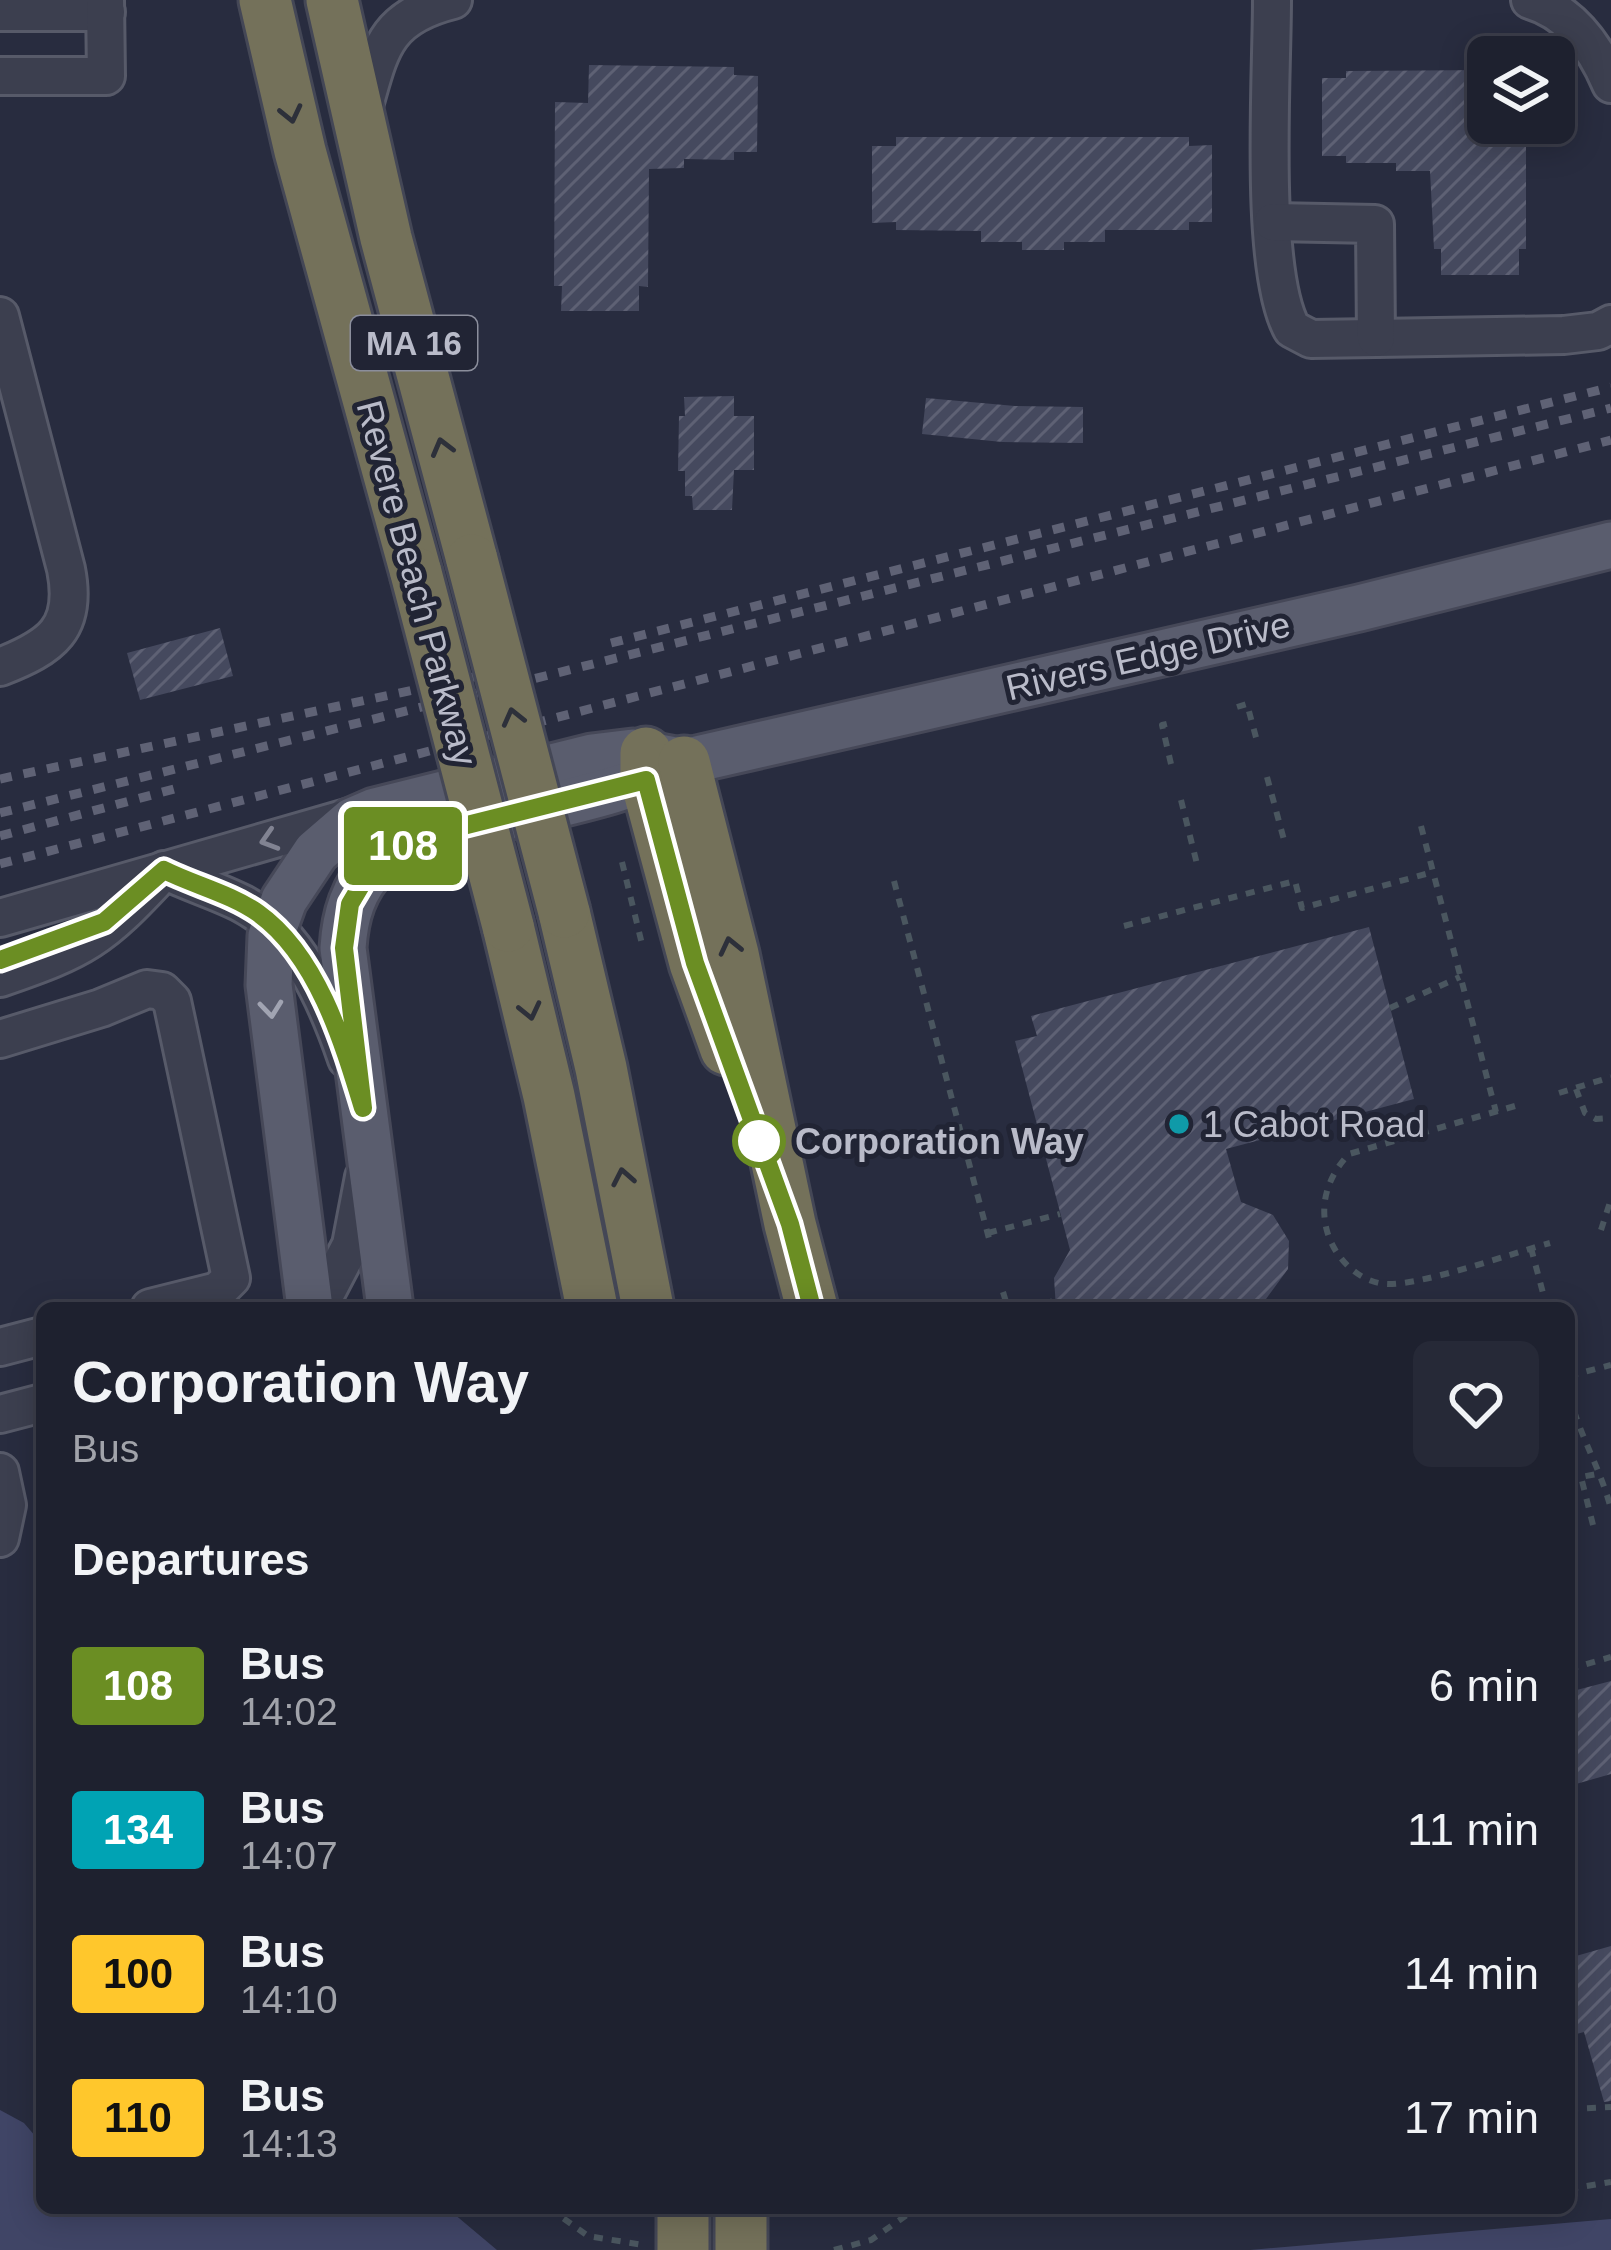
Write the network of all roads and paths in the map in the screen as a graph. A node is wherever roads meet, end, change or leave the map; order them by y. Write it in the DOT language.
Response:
graph roads {
  1 [pos="265,0"];
  2 [pos="332,0"];
  3 [pos="1272,0"];
  4 [pos="1530,0"];
  5 [pos="437,5"];
  6 [pos="106,6"];
  7 [pos="0,12"];
  8 [pos="0,76"];
  9 [pos="1611,83"];
  10 [pos="358,125"];
  11 [pos="1273,222"];
  12 [pos="0,316"];
  13 [pos="1611,324"];
  14 [pos="1376,338"];
  15 [pos="1611,545"];
  16 [pos="0,667"];
  17 [pos="1237,707"];
  18 [pos="1174,722"];
  19 [pos="1257,741"];
  20 [pos="1172,764"];
  21 [pos="659,765"];
  22 [pos="1267,777"];
  23 [pos="1180,800"];
  24 [pos="375,811"];
  25 [pos="1421,826"];
  26 [pos="1284,840"];
  27 [pos="622,862"];
  28 [pos="1197,864"];
  29 [pos="164,870"];
  30 [pos="1433,872"];
  31 [pos="894,880"];
  32 [pos="0,918"];
  33 [pos="1124,926"];
  34 [pos="273,927"];
  35 [pos="642,944"];
  36 [pos="0,960"];
  37 [pos="1460,977"];
  38 [pos="0,978"];
  39 [pos="1390,1008"];
  40 [pos="0,1039"];
  41 [pos="1611,1077"];
  42 [pos="1576,1089"];
  43 [pos="1559,1093"];
  44 [pos="549,1096"];
  45 [pos="1515,1106"];
  46 [pos="363,1108"];
  47 [pos="1496,1113"];
  48 [pos="1611,1118"];
  49 [pos="1611,1199"];
  50 [pos="1060,1214"];
  51 [pos="1601,1230"];
  52 [pos="988,1233"];
  53 [pos="1550,1243"];
  54 [pos="991,1246"];
  55 [pos="1531,1248"];
  56 [pos="1004,1292"];
  57 [pos="1054,1300"];
  58 [pos="174,1302"];
  59 [pos="313,1302"];
  60 [pos="319,1302"];
  61 [pos="389,1302"];
  62 [pos="569,1302"];
  63 [pos="591,1302"];
  64 [pos="648,1302"];
  65 [pos="810,1302"];
  66 [pos="1006,1302"];
  67 [pos="1047,1302"];
  68 [pos="1545,1302"];
  69 [pos="36,1338"];
  70 [pos="0,1347"];
  71 [pos="1611,1365"];
  72 [pos="1575,1374"];
  73 [pos="1575,1416"];
  74 [pos="1602,1473"];
  75 [pos="2,1484"];
  76 [pos="1611,1509"];
  77 [pos="1593,1525"];
  78 [pos="0,1538"];
  79 [pos="1611,1658"];
  80 [pos="1575,1667"];
  81 [pos="1611,2108"];
  82 [pos="1575,2109"];
  83 [pos="1611,2182"];
  84 [pos="1575,2187"];
  85 [pos="682,2214"];
  86 [pos="741,2214"];
  87 [pos="908,2214"];
  88 [pos="683,2250"];
  89 [pos="741,2250"];
  90 [pos="835,2250"];
  1 -- 44 [label="highway, Revere Beach Parkway / MA 16, one-way, bridge"];
  2 -- 10 [label="highway, Revere Beach Parkway / MA 16"];
  3 -- 11 [label="street"];
  4 -- 9 [label="street"];
  5 -- 10 [label="street"];
  6 -- 7 [label="street"];
  6 -- 8 [label="street"];
  64 -- 10 [label="highway, Revere Beach Parkway / MA 16, one-way, bridge"];
  11 -- 14 [label="street"];
  11 -- 14 [label="street"];
  12 -- 16 [label="street"];
  13 -- 14 [label="street"];
  15 -- 21 [label="main road, Rivers Edge Drive"];
  17 -- 19 [label="path"];
  18 -- 20 [label="path"];
  21 -- 24 [label="main road, Rivers Edge Drive"];
  21 -- 46 [label="main road, Rivers Edge Drive"];
  21 -- 65 [label="highway"];
  22 -- 26 [label="path"];
  23 -- 28 [label="path"];
  24 -- 29 [label="street, one-way"];
  24 -- 34 [label="main road, Rivers Edge Drive"];
  25 -- 30 [label="path"];
  27 -- 35 [label="path"];
  29 -- 32 [label="street"];
  29 -- 34 [label="street"];
  29 -- 36 [label="street"];
  29 -- 38 [label="street"];
  30 -- 33 [label="path"];
  30 -- 37 [label="path"];
  31 -- 52 [label="path"];
  34 -- 46 [label="street"];
  34 -- 59 [label="main road, Rivers Edge Drive, one-way"];
  37 -- 39 [label="path"];
  37 -- 47 [label="path"];
  40 -- 58 [label="street"];
  41 -- 42 [label="path"];
  42 -- 43 [label="path"];
  42 -- 48 [label="path"];
  44 -- 62 [label="main road"];
  44 -- 63 [label="highway, Revere Beach Parkway / MA 16"];
  45 -- 47 [label="path"];
  46 -- 60 [label="street"];
  46 -- 61 [label="main road, Rivers Edge Drive"];
  47 -- 55 [label="path"];
  49 -- 51 [label="path"];
  50 -- 52 [label="path"];
  52 -- 54 [label="path"];
  53 -- 55 [label="path"];
  55 -- 68 [label="path"];
  56 -- 66 [label="path"];
  57 -- 67 [label="path"];
  69 -- 70 [label="street"];
  71 -- 72 [label="path"];
  73 -- 74 [label="path"];
  74 -- 76 [label="path"];
  74 -- 77 [label="path"];
  75 -- 78 [label="street"];
  79 -- 80 [label="path"];
  81 -- 82 [label="path"];
  83 -- 84 [label="path"];
  85 -- 88 [label="highway, bridge"];
  86 -- 89 [label="highway, bridge"];
  87 -- 90 [label="path"];
}
